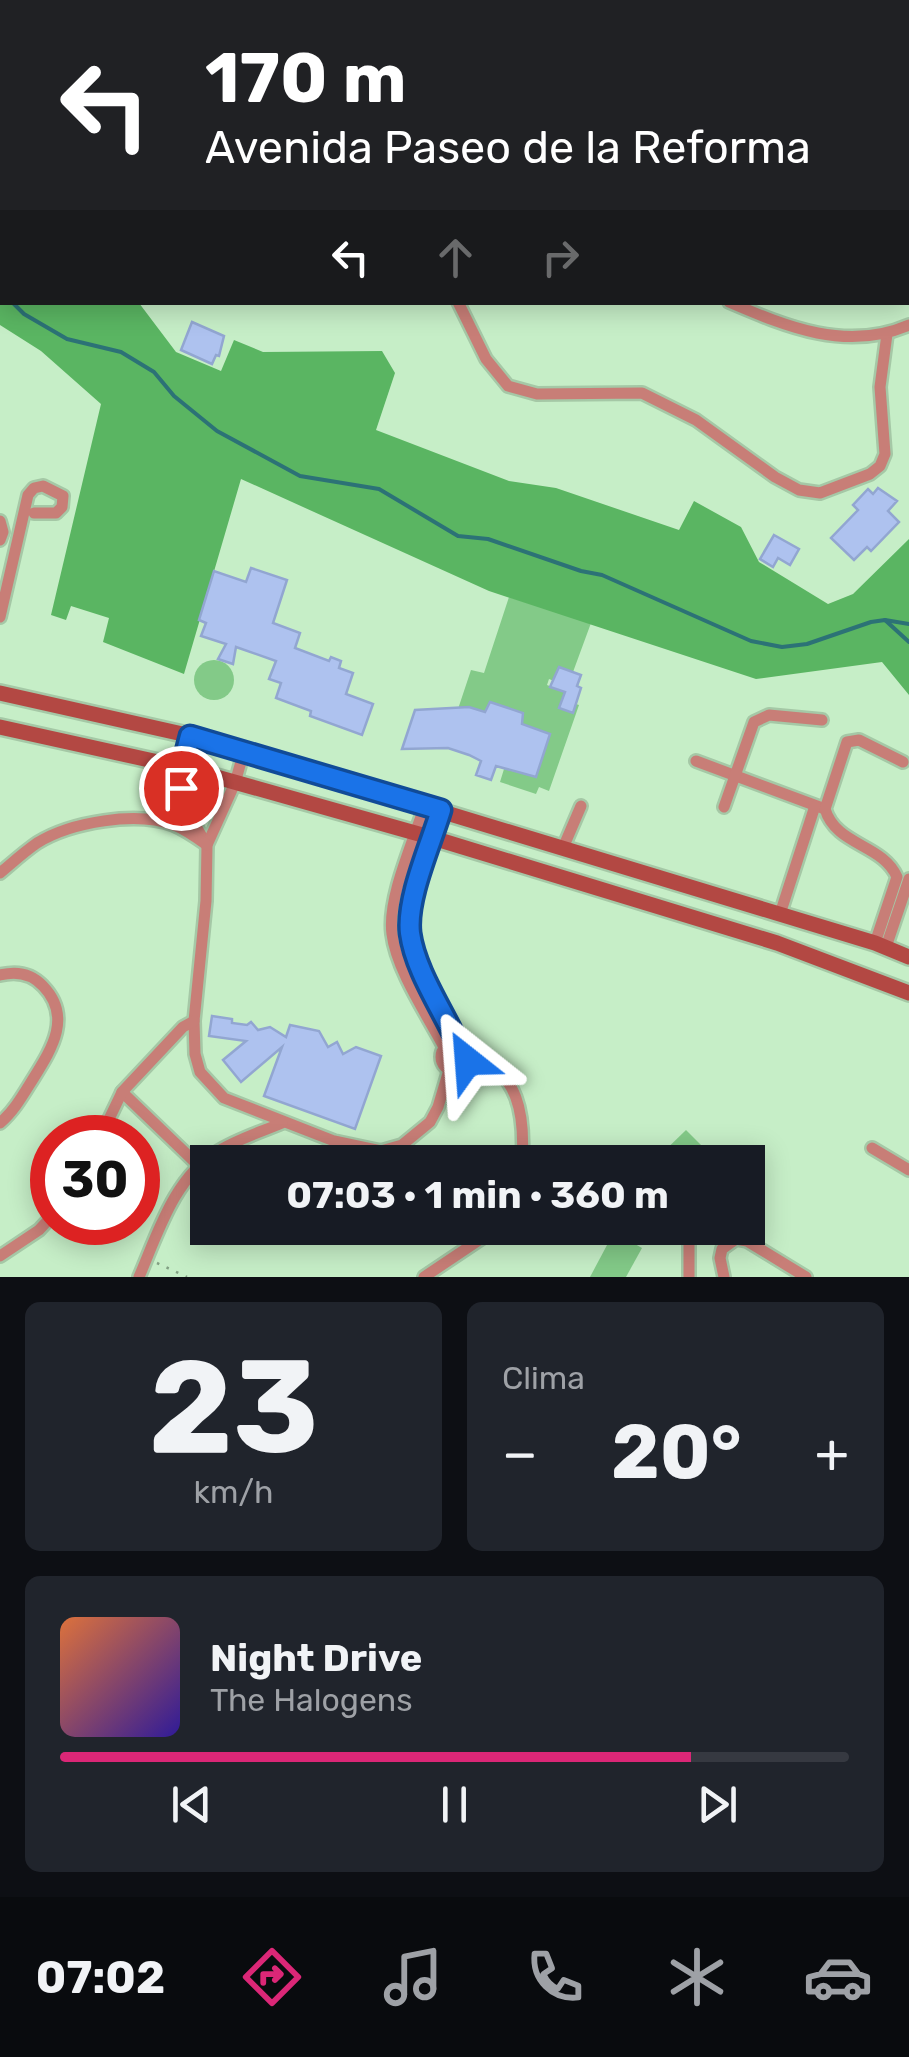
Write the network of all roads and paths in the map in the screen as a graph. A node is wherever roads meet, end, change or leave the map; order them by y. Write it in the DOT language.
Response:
graph roads {
  1 [pos="459,305"];
  2 [pos="738,305"];
  3 [pos="909,325"];
  4 [pos="886,334"];
  5 [pos="34,513"];
  6 [pos="0,521"];
  7 [pos="0,540"];
  8 [pos="0,618"];
  9 [pos="0,693"];
  10 [pos="822,720"];
  11 [pos="0,726"];
  12 [pos="190,736"];
  13 [pos="244,751"];
  14 [pos="696,762"];
  15 [pos="902,762"];
  16 [pos="182,767"];
  17 [pos="734,776"];
  18 [pos="235,782"];
  19 [pos="580,806"];
  20 [pos="724,807"];
  21 [pos="433,808"];
  22 [pos="820,808"];
  23 [pos="416,834"];
  24 [pos="433,838"];
  25 [pos="208,846"];
  26 [pos="563,848"];
  27 [pos="0,873"];
  28 [pos="646,874"];
  29 [pos="909,880"];
  30 [pos="639,902"];
  31 [pos="780,914"];
  32 [pos="880,945"];
  33 [pos="909,957"];
  34 [pos="0,974"];
  35 [pos="909,993"];
  36 [pos="194,1021"];
  37 [pos="457,1042"];
  38 [pos="444,1047"];
  39 [pos="469,1056"];
  40 [pos="449,1070"];
  41 [pos="122,1092"];
  42 [pos="264,1114"];
  43 [pos="109,1115"];
  44 [pos="0,1123"];
  45 [pos="282,1123"];
  46 [pos="238,1141"];
  47 [pos="232,1145"];
  48 [pos="523,1145"];
  49 [pos="872,1148"];
  50 [pos="190,1157"];
  51 [pos="909,1170"];
  52 [pos="190,1176"];
  53 [pos="30,1236"];
  54 [pos="472,1245"];
  55 [pos="689,1245"];
  56 [pos="0,1256"];
  57 [pos="147,1259"];
  58 [pos="139,1277"];
  59 [pos="187,1277"];
  60 [pos="424,1277"];
  61 [pos="689,1277"];
  62 [pos="724,1277"];
  63 [pos="806,1277"];
  1 -- 4 [label="street"];
  2 -- 4 [label="street"];
  3 -- 4 [label="street"];
  5 -- 8 [label="street"];
  6 -- 7 [label="street"];
  9 -- 12 [label="main road"];
  10 -- 17 [label="street"];
  11 -- 16 [label="main road"];
  12 -- 13 [label="main road"];
  12 -- 16 [label="street"];
  13 -- 18 [label="street"];
  13 -- 21 [label="main road"];
  14 -- 17 [label="street"];
  15 -- 22 [label="street"];
  16 -- 18 [label="main road"];
  16 -- 25 [label="street"];
  17 -- 20 [label="street"];
  17 -- 22 [label="street"];
  18 -- 23 [label="main road"];
  18 -- 25 [label="street"];
  19 -- 26 [label="street"];
  21 -- 23 [label="street"];
  21 -- 24 [label="street"];
  21 -- 26 [label="main road"];
  22 -- 31 [label="street"];
  22 -- 32 [label="street"];
  23 -- 24 [label="main road"];
  23 -- 38 [label="street"];
  24 -- 30 [label="main road"];
  24 -- 37 [label="street"];
  25 -- 27 [label="street"];
  25 -- 36 [label="street"];
  26 -- 28 [label="main road"];
  28 -- 30 [label="main road"];
  28 -- 31 [label="main road"];
  29 -- 32 [label="street"];
  30 -- 35 [label="main road"];
  31 -- 32 [label="main road"];
  32 -- 33 [label="main road"];
  34 -- 44 [label="street"];
  36 -- 41 [label="street"];
  36 -- 42 [label="street"];
  37 -- 38 [label="street"];
  37 -- 39 [label="street"];
  38 -- 40 [label="street"];
  39 -- 40 [label="street"];
  39 -- 48 [label="street"];
  40 -- 45 [label="street"];
  41 -- 43 [label="street"];
  41 -- 50 [label="street"];
  42 -- 45 [label="street"];
  42 -- 46 [label="street"];
  45 -- 46 [label="street"];
  46 -- 47 [label="street"];
  49 -- 51 [label="street"];
  52 -- 57 [label="street"];
  53 -- 56 [label="street"];
  54 -- 60 [label="street"];
  55 -- 61 [label="street"];
  57 -- 58 [label="street"];
  57 -- 59 [label="path"];
  62 -- 63 [label="street"];
}
